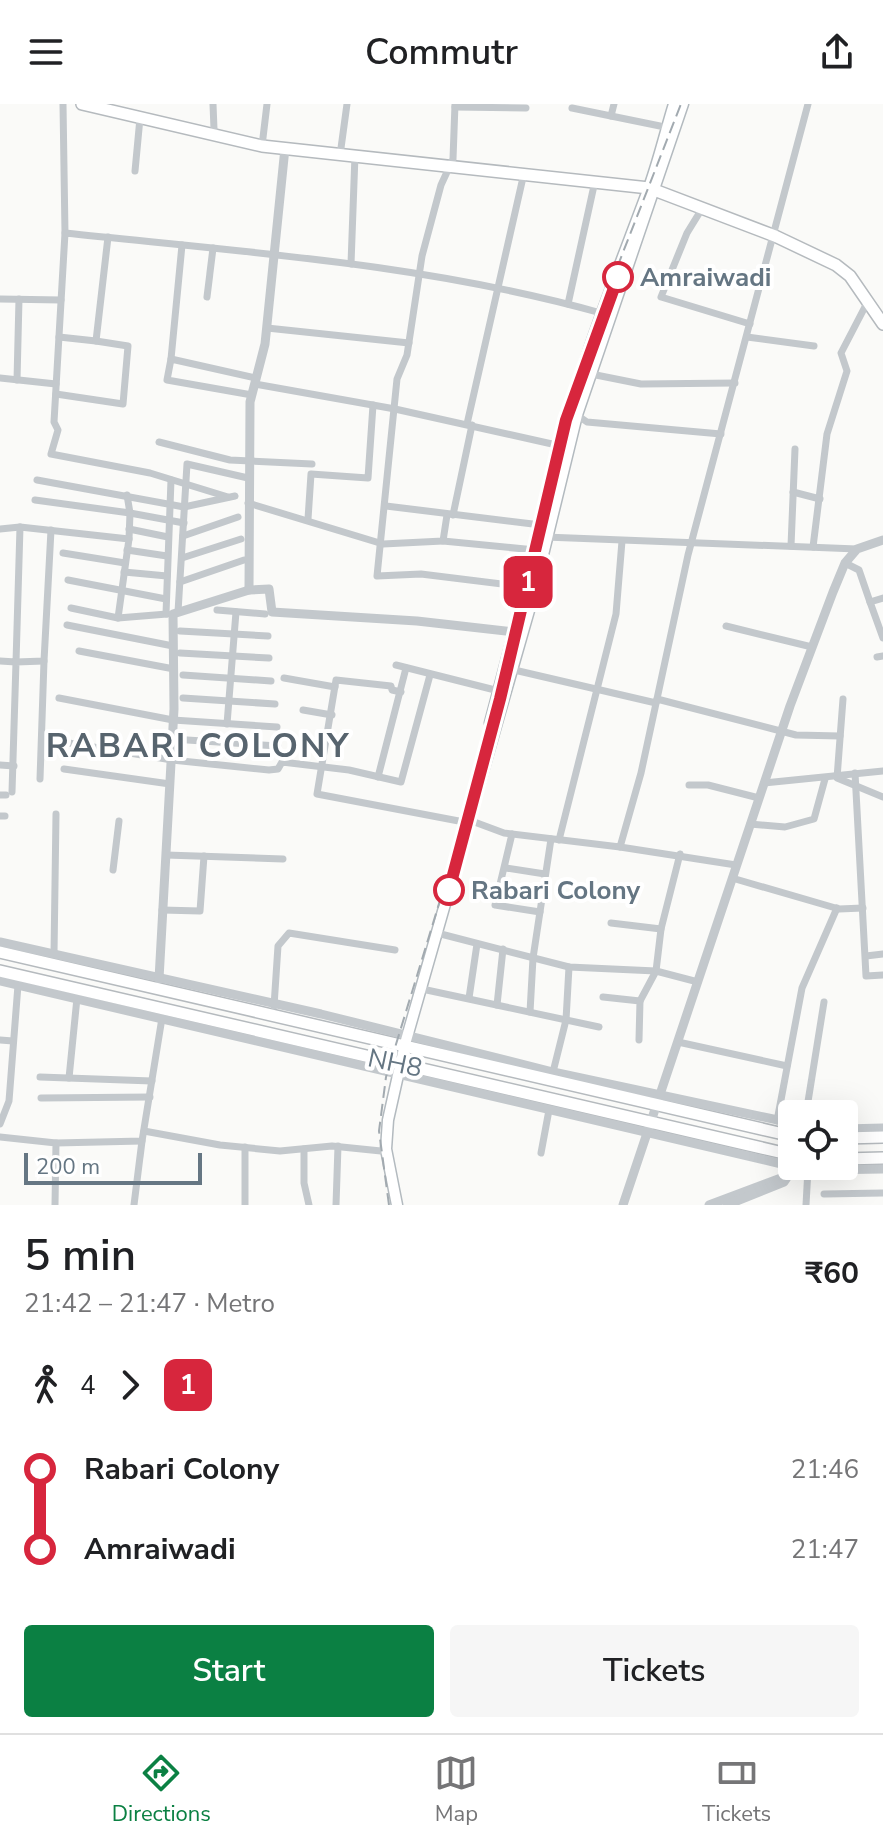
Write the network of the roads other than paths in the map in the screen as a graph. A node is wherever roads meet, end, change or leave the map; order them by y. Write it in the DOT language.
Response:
graph roads {
  1 [pos="63,104"];
  2 [pos="82,104"];
  3 [pos="104,104"];
  4 [pos="213,104"];
  5 [pos="267,104"];
  6 [pos="347,104"];
  7 [pos="614,104"];
  8 [pos="674,104"];
  9 [pos="683,104"];
  10 [pos="808,104"];
  11 [pos="455,105"];
  12 [pos="526,108"];
  13 [pos="572,108"];
  14 [pos="611,116"];
  15 [pos="140,118"];
  16 [pos="660,126"];
  17 [pos="214,129"];
  18 [pos="262,143"];
  19 [pos="285,148"];
  20 [pos="341,148"];
  21 [pos="355,155"];
  22 [pos="451,162"];
  23 [pos="135,171"];
  24 [pos="524,173"];
  25 [pos="595,181"];
  26 [pos="653,186"];
  27 [pos="703,207"];
  28 [pos="65,233"];
  29 [pos="776,233"];
  30 [pos="108,237"];
  31 [pos="182,245"];
  32 [pos="213,248"];
  33 [pos="276,254"];
  34 [pos="351,264"];
  35 [pos="420,272"];
  36 [pos="500,288"];
  37 [pos="207,297"];
  38 [pos="0,299"];
  39 [pos="19,299"];
  40 [pos="61,300"];
  41 [pos="868,301"];
  42 [pos="568,304"];
  43 [pos="601,313"];
  44 [pos="883,316"];
  45 [pos="750,324"];
  46 [pos="883,324"];
  47 [pos="267,328"];
  48 [pos="59,337"];
  49 [pos="747,337"];
  50 [pos="96,341"];
  51 [pos="409,343"];
  52 [pos="814,346"];
  53 [pos="171,359"];
  54 [pos="591,374"];
  55 [pos="0,378"];
  56 [pos="17,380"];
  57 [pos="735,383"];
  58 [pos="56,384"];
  59 [pos="254,386"];
  60 [pos="56,394"];
  61 [pos="373,405"];
  62 [pos="395,409"];
  63 [pos="577,415"];
  64 [pos="469,424"];
  65 [pos="721,434"];
  66 [pos="159,442"];
  67 [pos="561,446"];
  68 [pos="795,449"];
  69 [pos="248,462"];
  70 [pos="312,464"];
  71 [pos="248,478"];
  72 [pos="37,480"];
  73 [pos="171,480"];
  74 [pos="184,484"];
  75 [pos="793,492"];
  76 [pos="127,495"];
  77 [pos="820,499"];
  78 [pos="35,500"];
  79 [pos="248,503"];
  80 [pos="168,504"];
  81 [pos="386,506"];
  82 [pos="184,507"];
  83 [pos="130,513"];
  84 [pos="450,515"];
  85 [pos="238,517"];
  86 [pos="308,519"];
  87 [pos="169,520"];
  88 [pos="184,523"];
  89 [pos="541,525"];
  90 [pos="20,527"];
  91 [pos="0,529"];
  92 [pos="129,529"];
  93 [pos="51,530"];
  94 [pos="183,536"];
  95 [pos="168,537"];
  96 [pos="545,537"];
  97 [pos="129,539"];
  98 [pos="241,539"];
  99 [pos="883,540"];
  100 [pos="443,541"];
  101 [pos="622,541"];
  102 [pos="383,544"];
  103 [pos="691,545"];
  104 [pos="791,546"];
  105 [pos="813,547"];
  106 [pos="857,549"];
  107 [pos="127,550"];
  108 [pos="535,550"];
  109 [pos="63,553"];
  110 [pos="167,556"];
  111 [pos="182,558"];
  112 [pos="244,560"];
  113 [pos="845,563"];
  114 [pos="125,568"];
  115 [pos="167,576"];
  116 [pos="68,580"];
  117 [pos="180,582"];
  118 [pos="526,587"];
  119 [pos="122,588"];
  120 [pos="249,590"];
  121 [pos="883,598"];
  122 [pos="166,599"];
  123 [pos="870,602"];
  124 [pos="71,608"];
  125 [pos="217,610"];
  126 [pos="236,612"];
  127 [pos="172,613"];
  128 [pos="265,614"];
  129 [pos="118,618"];
  130 [pos="67,625"];
  131 [pos="726,626"];
  132 [pos="180,631"];
  133 [pos="514,632"];
  134 [pos="235,635"];
  135 [pos="268,636"];
  136 [pos="883,638"];
  137 [pos="812,647"];
  138 [pos="177,650"];
  139 [pos="79,651"];
  140 [pos="233,656"];
  141 [pos="269,658"];
  142 [pos="0,661"];
  143 [pos="44,661"];
  144 [pos="16,662"];
  145 [pos="396,665"];
  146 [pos="406,668"];
  147 [pos="508,669"];
  148 [pos="179,672"];
  149 [pos="430,675"];
  150 [pos="232,678"];
  151 [pos="284,678"];
  152 [pos="271,681"];
  153 [pos="335,687"];
  154 [pos="598,690"];
  155 [pos="499,691"];
  156 [pos="401,692"];
  157 [pos="59,698"];
  158 [pos="183,698"];
  159 [pos="843,699"];
  160 [pos="230,701"];
  161 [pos="656,701"];
  162 [pos="275,704"];
  163 [pos="303,710"];
  164 [pos="332,715"];
  165 [pos="173,720"];
  166 [pos="227,724"];
  167 [pos="277,727"];
  168 [pos="781,731"];
  169 [pos="840,736"];
  170 [pos="172,739"];
  171 [pos="63,742"];
  172 [pos="278,746"];
  173 [pos="172,760"];
  174 [pos="0,765"];
  175 [pos="14,766"];
  176 [pos="64,769"];
  177 [pos="322,769"];
  178 [pos="883,770"];
  179 [pos="855,773"];
  180 [pos="378,777"];
  181 [pos="837,778"];
  182 [pos="40,779"];
  183 [pos="825,779"];
  184 [pos="764,783"];
  185 [pos="170,784"];
  186 [pos="689,785"];
  187 [pos="855,786"];
  188 [pos="6,794"];
  189 [pos="883,797"];
  190 [pos="759,798"];
  191 [pos="56,814"];
  192 [pos="119,821"];
  193 [pos="467,821"];
  194 [pos="750,824"];
  195 [pos="512,834"];
  196 [pos="555,840"];
  197 [pos="620,847"];
  198 [pos="680,854"];
  199 [pos="166,855"];
  200 [pos="204,856"];
  201 [pos="283,859"];
  202 [pos="736,865"];
  203 [pos="506,868"];
  204 [pos="113,870"];
  205 [pos="545,874"];
  206 [pos="732,878"];
  207 [pos="837,908"];
  208 [pos="863,908"];
  209 [pos="162,910"];
  210 [pos="540,912"];
  211 [pos="611,923"];
  212 [pos="661,929"];
  213 [pos="437,933"];
  214 [pos="0,942"];
  215 [pos="477,944"];
  216 [pos="503,949"];
  217 [pos="395,950"];
  218 [pos="0,952"];
  219 [pos="54,954"];
  220 [pos="883,954"];
  221 [pos="866,956"];
  222 [pos="533,958"];
  223 [pos="569,967"];
  224 [pos="0,971"];
  225 [pos="656,971"];
  226 [pos="883,975"];
  227 [pos="159,979"];
  228 [pos="0,981"];
  229 [pos="698,982"];
  230 [pos="18,985"];
  231 [pos="418,990"];
  232 [pos="603,997"];
  233 [pos="77,998"];
  234 [pos="469,998"];
  235 [pos="640,1001"];
  236 [pos="824,1002"];
  237 [pos="497,1005"];
  238 [pos="274,1006"];
  239 [pos="530,1012"];
  240 [pos="162,1018"];
  241 [pos="566,1020"];
  242 [pos="599,1027"];
  243 [pos="401,1039"];
  244 [pos="0,1040"];
  245 [pos="639,1040"];
  246 [pos="13,1041"];
  247 [pos="678,1042"];
  248 [pos="787,1066"];
  249 [pos="396,1069"];
  250 [pos="553,1072"];
  251 [pos="40,1077"];
  252 [pos="69,1078"];
  253 [pos="152,1081"];
  254 [pos="150,1097"];
  255 [pos="41,1098"];
  256 [pos="660,1100"];
  257 [pos="808,1100"];
  258 [pos="549,1110"];
  259 [pos="777,1121"];
  260 [pos="0,1124"];
  261 [pos="650,1126"];
  262 [pos="883,1128"];
  263 [pos="858,1129"];
  264 [pos="144,1131"];
  265 [pos="778,1132"];
  266 [pos="0,1137"];
  267 [pos="883,1137"];
  268 [pos="858,1138"];
  269 [pos="142,1141"];
  270 [pos="56,1143"];
  271 [pos="338,1146"];
  272 [pos="245,1147"];
  273 [pos="304,1149"];
  274 [pos="381,1151"];
  275 [pos="541,1153"];
  276 [pos="883,1158"];
  277 [pos="778,1159"];
  278 [pos="858,1159"];
  279 [pos="858,1169"];
  280 [pos="883,1169"];
  281 [pos="778,1170"];
  282 [pos="785,1180"];
  283 [pos="807,1180"];
  284 [pos="883,1193"];
  285 [pos="824,1194"];
  286 [pos="55,1205"];
  287 [pos="134,1205"];
  288 [pos="245,1205"];
  289 [pos="309,1205"];
  290 [pos="336,1205"];
  291 [pos="394,1205"];
  292 [pos="623,1205"];
  293 [pos="709,1205"];
  294 [pos="727,1205"];
  295 [pos="806,1205"];
  1 -- 28 [label="street"];
  2 -- 15 [label="main road"];
  3 -- 17 [label="main road"];
  4 -- 17 [label="street"];
  5 -- 18 [label="street"];
  6 -- 20 [label="street"];
  7 -- 14 [label="street"];
  8 -- 26 [label="main road"];
  9 -- 26 [label="main road"];
  10 -- 29 [label="street"];
  11 -- 12 [label="street"];
  11 -- 22 [label="street"];
  13 -- 14 [label="street"];
  14 -- 16 [label="street"];
  15 -- 18 [label="main road"];
  15 -- 23 [label="street"];
  17 -- 18 [label="main road"];
  18 -- 19 [label="main road"];
  18 -- 20 [label="main road"];
  19 -- 21 [label="main road"];
  19 -- 33 [label="street"];
  20 -- 22 [label="main road"];
  21 -- 22 [label="main road"];
  21 -- 34 [label="street"];
  22 -- 24 [label="main road"];
  22 -- 26 [label="main road"];
  22 -- 35 [label="street"];
  24 -- 25 [label="main road"];
  24 -- 36 [label="street"];
  25 -- 26 [label="main road"];
  25 -- 42 [label="street"];
  26 -- 27 [label="main road"];
  26 -- 29 [label="main road"];
  26 -- 43 [label="main road"];
  26 -- 54 [label="main road"];
  27 -- 29 [label="main road"];
  27 -- 45 [label="street"];
  28 -- 30 [label="street"];
  28 -- 40 [label="street"];
  29 -- 41 [label="main road"];
  29 -- 44 [label="main road"];
  29 -- 45 [label="street"];
  30 -- 31 [label="street"];
  30 -- 50 [label="street"];
  31 -- 32 [label="street"];
  31 -- 53 [label="street"];
  32 -- 33 [label="street"];
  32 -- 37 [label="street"];
  33 -- 34 [label="street"];
  33 -- 47 [label="street"];
  34 -- 35 [label="street"];
  35 -- 36 [label="street"];
  35 -- 51 [label="street"];
  36 -- 42 [label="street"];
  36 -- 64 [label="street"];
  38 -- 39 [label="street"];
  39 -- 40 [label="street"];
  39 -- 56 [label="street"];
  40 -- 48 [label="street"];
  41 -- 46 [label="main road"];
  41 -- 77 [label="street"];
  42 -- 43 [label="street"];
  43 -- 67 [label="main road"];
  45 -- 49 [label="street"];
  47 -- 51 [label="street"];
  47 -- 59 [label="street"];
  48 -- 50 [label="street"];
  48 -- 58 [label="street"];
  49 -- 52 [label="street"];
  49 -- 57 [label="street"];
  50 -- 60 [label="street"];
  51 -- 62 [label="street"];
  53 -- 59 [label="street"];
  53 -- 59 [label="street"];
  54 -- 57 [label="street"];
  54 -- 63 [label="main road"];
  55 -- 56 [label="street"];
  56 -- 58 [label="street"];
  57 -- 65 [label="street"];
  58 -- 60 [label="street"];
  59 -- 61 [label="street"];
  59 -- 69 [label="street"];
  60 -- 73 [label="street"];
  61 -- 62 [label="street"];
  61 -- 86 [label="street"];
  62 -- 64 [label="street"];
  62 -- 81 [label="street"];
  63 -- 65 [label="street"];
  63 -- 96 [label="main road"];
  64 -- 67 [label="street"];
  64 -- 84 [label="street"];
  65 -- 103 [label="street"];
  66 -- 69 [label="street"];
  67 -- 89 [label="main road"];
  68 -- 75 [label="street"];
  69 -- 70 [label="street"];
  69 -- 71 [label="street"];
  71 -- 74 [label="street"];
  71 -- 79 [label="street"];
  72 -- 76 [label="street"];
  73 -- 74 [label="street"];
  73 -- 80 [label="street"];
  74 -- 82 [label="street"];
  74 -- 82 [label="street"];
  75 -- 77 [label="street"];
  75 -- 104 [label="street"];
  76 -- 80 [label="street"];
  76 -- 83 [label="street"];
  77 -- 105 [label="street"];
  78 -- 83 [label="street"];
  79 -- 86 [label="street"];
  79 -- 120 [label="street"];
  80 -- 82 [label="street"];
  80 -- 87 [label="street"];
  81 -- 84 [label="street"];
  81 -- 102 [label="street"];
  82 -- 88 [label="street"];
  83 -- 87 [label="street"];
  83 -- 92 [label="street"];
  84 -- 89 [label="street"];
  84 -- 100 [label="street"];
  85 -- 94 [label="street"];
  86 -- 102 [label="street"];
  87 -- 88 [label="street"];
  87 -- 95 [label="street"];
  88 -- 94 [label="street"];
  89 -- 108 [label="main road"];
  90 -- 91 [label="street"];
  90 -- 93 [label="street"];
  90 -- 144 [label="street"];
  92 -- 95 [label="street"];
  92 -- 97 [label="street"];
  93 -- 97 [label="street"];
  93 -- 143 [label="street"];
  94 -- 111 [label="street"];
  95 -- 110 [label="street"];
  96 -- 101 [label="street"];
  96 -- 147 [label="main road"];
  97 -- 107 [label="street"];
  98 -- 111 [label="street"];
  99 -- 106 [label="street"];
  100 -- 102 [label="street"];
  100 -- 108 [label="street"];
  101 -- 103 [label="street"];
  101 -- 154 [label="street"];
  102 -- 118 [label="street"];
  103 -- 104 [label="street"];
  103 -- 161 [label="street"];
  104 -- 105 [label="street"];
  105 -- 106 [label="street"];
  106 -- 113 [label="street"];
  107 -- 110 [label="street"];
  107 -- 114 [label="street"];
  108 -- 118 [label="main road"];
  109 -- 114 [label="street"];
  110 -- 115 [label="street"];
  111 -- 117 [label="street"];
  112 -- 117 [label="street"];
  113 -- 123 [label="street"];
  113 -- 137 [label="street"];
  114 -- 115 [label="street"];
  114 -- 119 [label="street"];
  115 -- 122 [label="street"];
  116 -- 119 [label="street"];
  117 -- 127 [label="street"];
  118 -- 133 [label="main road"];
  119 -- 122 [label="street"];
  119 -- 129 [label="street"];
  120 -- 127 [label="street"];
  120 -- 133 [label="street"];
  121 -- 123 [label="street"];
  122 -- 127 [label="street"];
  123 -- 136 [label="street"];
  124 -- 129 [label="street"];
  125 -- 126 [label="street"];
  126 -- 128 [label="street"];
  126 -- 134 [label="street"];
  127 -- 129 [label="street"];
  127 -- 138 [label="street"];
  130 -- 138 [label="street"];
  131 -- 137 [label="street"];
  132 -- 134 [label="street"];
  133 -- 147 [label="main road"];
  134 -- 135 [label="street"];
  134 -- 140 [label="street"];
  137 -- 168 [label="street"];
  138 -- 140 [label="street"];
  138 -- 148 [label="street"];
  139 -- 148 [label="street"];
  140 -- 141 [label="street"];
  140 -- 150 [label="street"];
  142 -- 144 [label="street"];
  143 -- 144 [label="street"];
  143 -- 182 [label="street"];
  144 -- 175 [label="street"];
  145 -- 146 [label="street"];
  146 -- 149 [label="street"];
  146 -- 156 [label="street"];
  147 -- 154 [label="street"];
  147 -- 155 [label="main road"];
  147 -- 193 [label="main road"];
  148 -- 150 [label="street"];
  148 -- 165 [label="street"];
  149 -- 155 [label="street"];
  149 -- 180 [label="street"];
  150 -- 152 [label="street"];
  150 -- 160 [label="street"];
  151 -- 153 [label="street"];
  153 -- 156 [label="street"];
  153 -- 164 [label="street"];
  154 -- 161 [label="street"];
  154 -- 196 [label="street"];
  155 -- 193 [label="main road"];
  156 -- 180 [label="street"];
  157 -- 165 [label="street"];
  158 -- 160 [label="street"];
  159 -- 169 [label="street"];
  160 -- 162 [label="street"];
  160 -- 166 [label="street"];
  161 -- 168 [label="street"];
  161 -- 197 [label="street"];
  163 -- 164 [label="street"];
  164 -- 177 [label="street"];
  165 -- 166 [label="street"];
  165 -- 170 [label="street"];
  166 -- 167 [label="street"];
  168 -- 169 [label="street"];
  168 -- 184 [label="street"];
  169 -- 181 [label="street"];
  170 -- 172 [label="street"];
  170 -- 173 [label="street"];
  171 -- 173 [label="street"];
  173 -- 177 [label="street"];
  173 -- 185 [label="street"];
  174 -- 175 [label="street"];
  175 -- 188 [label="street"];
  176 -- 185 [label="street"];
  177 -- 180 [label="street"];
  177 -- 193 [label="street"];
  178 -- 179 [label="street"];
  179 -- 181 [label="street"];
  179 -- 187 [label="street"];
  181 -- 183 [label="street"];
  181 -- 187 [label="street"];
  183 -- 184 [label="street"];
  183 -- 194 [label="street"];
  184 -- 190 [label="street"];
  185 -- 199 [label="street"];
  186 -- 190 [label="street"];
  187 -- 189 [label="street"];
  187 -- 208 [label="street"];
  190 -- 194 [label="street"];
  191 -- 219 [label="street"];
  192 -- 204 [label="street"];
  193 -- 195 [label="street"];
  193 -- 213 [label="main road"];
  193 -- 231 [label="main road"];
  194 -- 202 [label="street"];
  195 -- 196 [label="street"];
  195 -- 203 [label="street"];
  196 -- 197 [label="street"];
  196 -- 205 [label="street"];
  197 -- 198 [label="street"];
  198 -- 202 [label="street"];
  198 -- 212 [label="street"];
  199 -- 200 [label="street"];
  199 -- 209 [label="street"];
  200 -- 201 [label="street"];
  200 -- 209 [label="street"];
  202 -- 206 [label="street"];
  203 -- 205 [label="street"];
  203 -- 210 [label="street"];
  205 -- 210 [label="street"];
  206 -- 207 [label="street"];
  206 -- 229 [label="street"];
  207 -- 208 [label="street"];
  207 -- 248 [label="street"];
  208 -- 221 [label="street"];
  209 -- 227 [label="street"];
  210 -- 222 [label="street"];
  211 -- 212 [label="street"];
  212 -- 225 [label="street"];
  213 -- 215 [label="street"];
  213 -- 231 [label="main road"];
  214 -- 219 [label="street"];
  215 -- 216 [label="street"];
  215 -- 234 [label="street"];
  216 -- 222 [label="street"];
  216 -- 237 [label="street"];
  217 -- 238 [label="street"];
  218 -- 243 [label="main road, NH8"];
  219 -- 227 [label="street"];
  220 -- 221 [label="street"];
  221 -- 226 [label="street"];
  222 -- 223 [label="street"];
  222 -- 239 [label="street"];
  223 -- 225 [label="street"];
  223 -- 241 [label="street"];
  224 -- 249 [label="main road, NH8"];
  225 -- 229 [label="street"];
  225 -- 235 [label="street"];
  227 -- 238 [label="street"];
  228 -- 230 [label="street"];
  229 -- 247 [label="street"];
  230 -- 233 [label="street"];
  230 -- 246 [label="street"];
  231 -- 234 [label="street"];
  231 -- 243 [label="main road"];
  232 -- 235 [label="street"];
  233 -- 240 [label="street"];
  233 -- 252 [label="street"];
  234 -- 237 [label="street"];
  235 -- 245 [label="street"];
  236 -- 257 [label="street"];
  237 -- 239 [label="street"];
  238 -- 243 [label="street"];
  239 -- 241 [label="street"];
  240 -- 249 [label="street"];
  240 -- 253 [label="street"];
  241 -- 242 [label="street"];
  241 -- 250 [label="street"];
  243 -- 249 [label="main road"];
  243 -- 250 [label="street"];
  243 -- 256 [label="main road, NH8"];
  244 -- 246 [label="street"];
  246 -- 260 [label="street"];
  247 -- 248 [label="street"];
  247 -- 256 [label="street"];
  248 -- 259 [label="street"];
  249 -- 258 [label="street"];
  249 -- 261 [label="main road, NH8"];
  249 -- 274 [label="main road"];
  249 -- 291 [label="main road"];
  250 -- 256 [label="street"];
  251 -- 252 [label="street"];
  252 -- 253 [label="street"];
  253 -- 254 [label="street"];
  254 -- 255 [label="street"];
  254 -- 264 [label="street"];
  256 -- 259 [label="street"];
  256 -- 261 [label="street"];
  256 -- 265 [label="main road, NH8"];
  258 -- 261 [label="street"];
  258 -- 275 [label="street"];
  261 -- 277 [label="main road, NH8"];
  261 -- 292 [label="street"];
  262 -- 263 [label="street"];
  264 -- 269 [label="street"];
  264 -- 272 [label="street"];
  266 -- 270 [label="street"];
  267 -- 268 [label="main road"];
  269 -- 270 [label="street"];
  269 -- 287 [label="street"];
  270 -- 286 [label="street"];
  271 -- 273 [label="street"];
  271 -- 274 [label="street"];
  271 -- 290 [label="street"];
  272 -- 273 [label="street"];
  272 -- 288 [label="street"];
  273 -- 289 [label="street"];
  274 -- 291 [label="main road"];
  276 -- 278 [label="main road"];
  279 -- 280 [label="street"];
  281 -- 293 [label="street"];
  282 -- 294 [label="street"];
  283 -- 295 [label="street"];
  284 -- 285 [label="street"];
}
